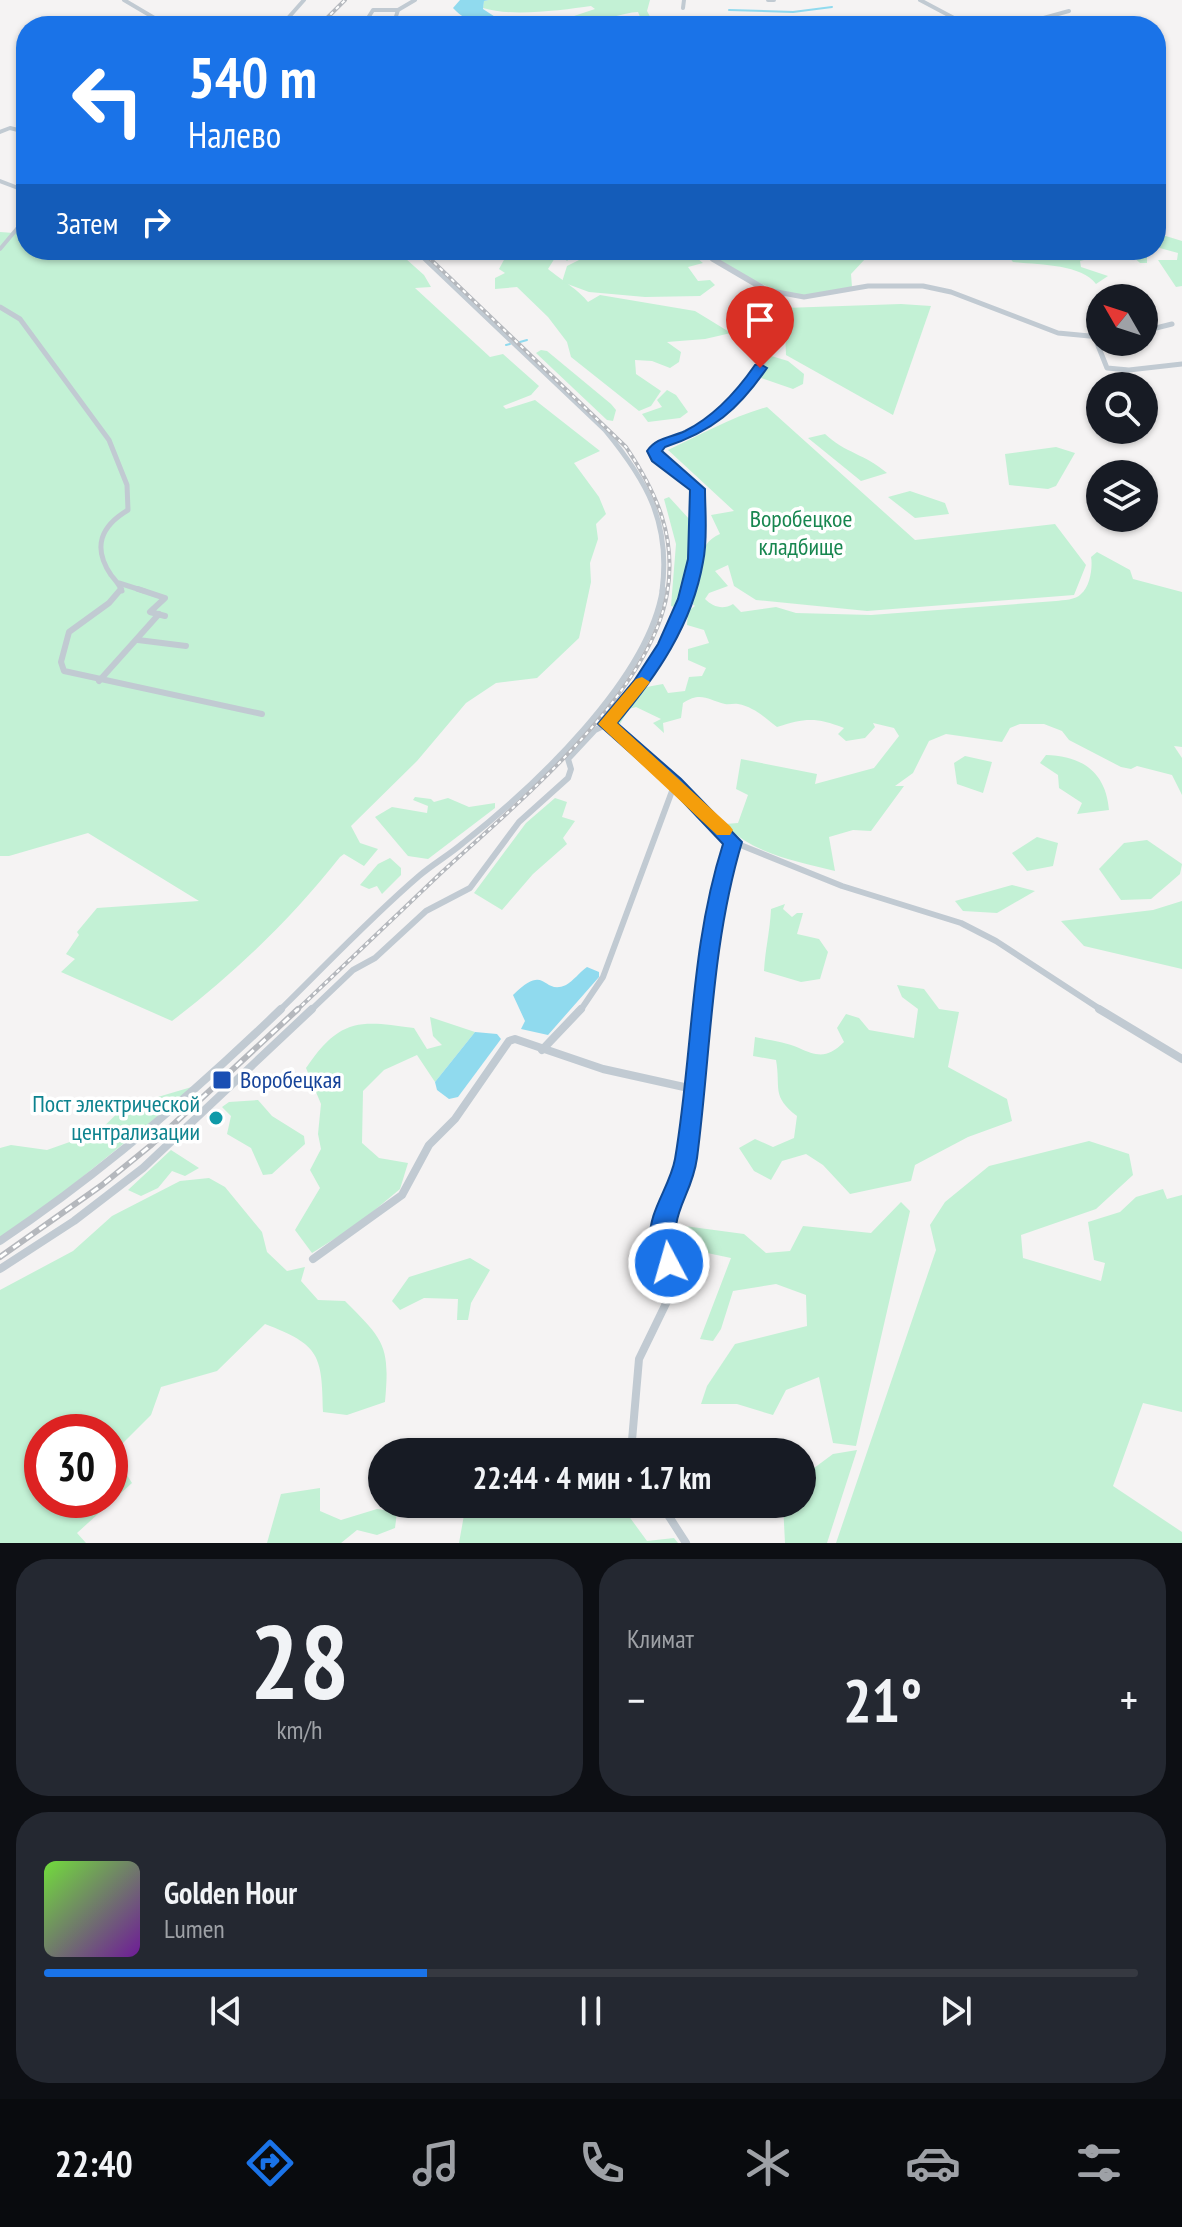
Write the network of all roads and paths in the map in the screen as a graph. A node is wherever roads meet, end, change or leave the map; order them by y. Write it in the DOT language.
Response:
graph roads {
  1 [pos="124,0"];
  2 [pos="304,0"];
  3 [pos="415,0"];
  4 [pos="684,0"];
  5 [pos="768,0"];
  6 [pos="774,0"];
  7 [pos="920,0"];
  8 [pos="683,8"];
  9 [pos="398,10"];
  10 [pos="1069,11"];
  11 [pos="151,16"];
  12 [pos="290,16"];
  13 [pos="369,16"];
  14 [pos="396,16"];
  15 [pos="950,16"];
  16 [pos="1051,16"];
  17 [pos="16,230"];
  18 [pos="0,249"];
  19 [pos="426,260"];
  20 [pos="715,260"];
  21 [pos="766,290"];
  22 [pos="0,307"];
  23 [pos="1172,324"];
  24 [pos="1158,328"];
  25 [pos="1086,336"];
  26 [pos="1103,356"];
  27 [pos="1182,364"];
  28 [pos="697,489"];
  29 [pos="119,583"];
  30 [pos="138,640"];
  31 [pos="186,646"];
  32 [pos="99,681"];
  33 [pos="262,714"];
  34 [pos="607,724"];
  35 [pos="675,783"];
  36 [pos="733,842"];
  37 [pos="542,1050"];
  38 [pos="1182,1059"];
  39 [pos="693,1089"];
  40 [pos="0,1241"];
  41 [pos="313,1259"];
  42 [pos="0,1269"];
  43 [pos="632,1438"];
  44 [pos="670,1518"];
  45 [pos="686,1543"];
  1 -- 11 [label="street"];
  2 -- 12 [label="street"];
  3 -- 9 [label="street"];
  4 -- 8 [label="street"];
  5 -- 6 [label="street"];
  7 -- 15 [label="street"];
  9 -- 13 [label="street"];
  9 -- 14 [label="street"];
  10 -- 16 [label="street"];
  17 -- 18 [label="street"];
  19 -- 40 [label="street"];
  20 -- 21 [label="street"];
  21 -- 25 [label="street"];
  21 -- 28 [label="street"];
  22 -- 29 [label="street"];
  23 -- 24 [label="street"];
  26 -- 27 [label="street"];
  28 -- 34 [label="street"];
  29 -- 30 [label="street"];
  29 -- 32 [label="street"];
  30 -- 31 [label="street"];
  30 -- 32 [label="street"];
  32 -- 33 [label="street"];
  34 -- 35 [label="street"];
  34 -- 42 [label="street"];
  35 -- 36 [label="street"];
  35 -- 37 [label="street"];
  36 -- 38 [label="street"];
  36 -- 39 [label="street"];
  37 -- 39 [label="street"];
  37 -- 41 [label="street"];
  39 -- 43 [label="street"];
  44 -- 45 [label="street"];
}
